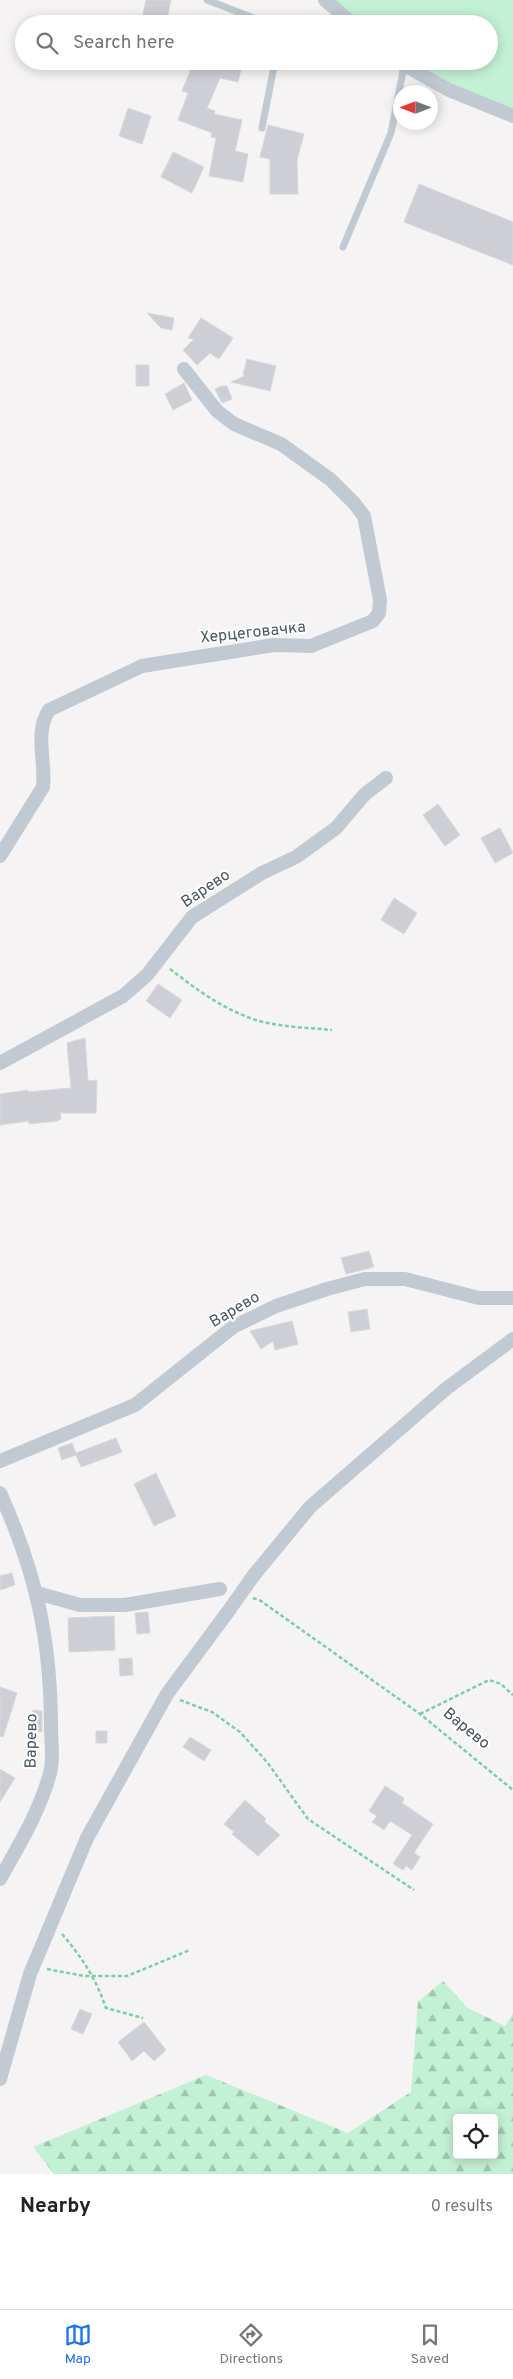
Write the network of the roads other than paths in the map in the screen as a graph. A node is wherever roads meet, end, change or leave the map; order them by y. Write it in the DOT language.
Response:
graph roads {
  1 [pos="207,0"];
  2 [pos="325,0"];
  3 [pos="246,15"];
  4 [pos="342,15"];
  5 [pos="273,70"];
  6 [pos="399,70"];
  7 [pos="411,70"];
  8 [pos="513,116"];
  9 [pos="262,128"];
  10 [pos="343,247"];
  11 [pos="184,369"];
  12 [pos="386,778"];
  13 [pos="0,856"];
  14 [pos="0,1063"];
  15 [pos="513,1298"];
  16 [pos="513,1339"];
  17 [pos="0,1461"];
  18 [pos="0,1493"];
  19 [pos="220,1589"];
  20 [pos="38,1593"];
  21 [pos="0,1879"];
  22 [pos="0,2079"];
  1 -- 3 [label="lane"];
  2 -- 4 [label="street"];
  5 -- 9 [label="lane"];
  6 -- 10 [label="lane"];
  7 -- 8 [label="street"];
  11 -- 13 [label="street, Херцеговачка"];
  12 -- 14 [label="street, Варево"];
  15 -- 17 [label="street, Варево"];
  16 -- 22 [label="street, bridge"];
  18 -- 20 [label="street, Варево"];
  19 -- 20 [label="street"];
  20 -- 21 [label="street, Варево"];
}
